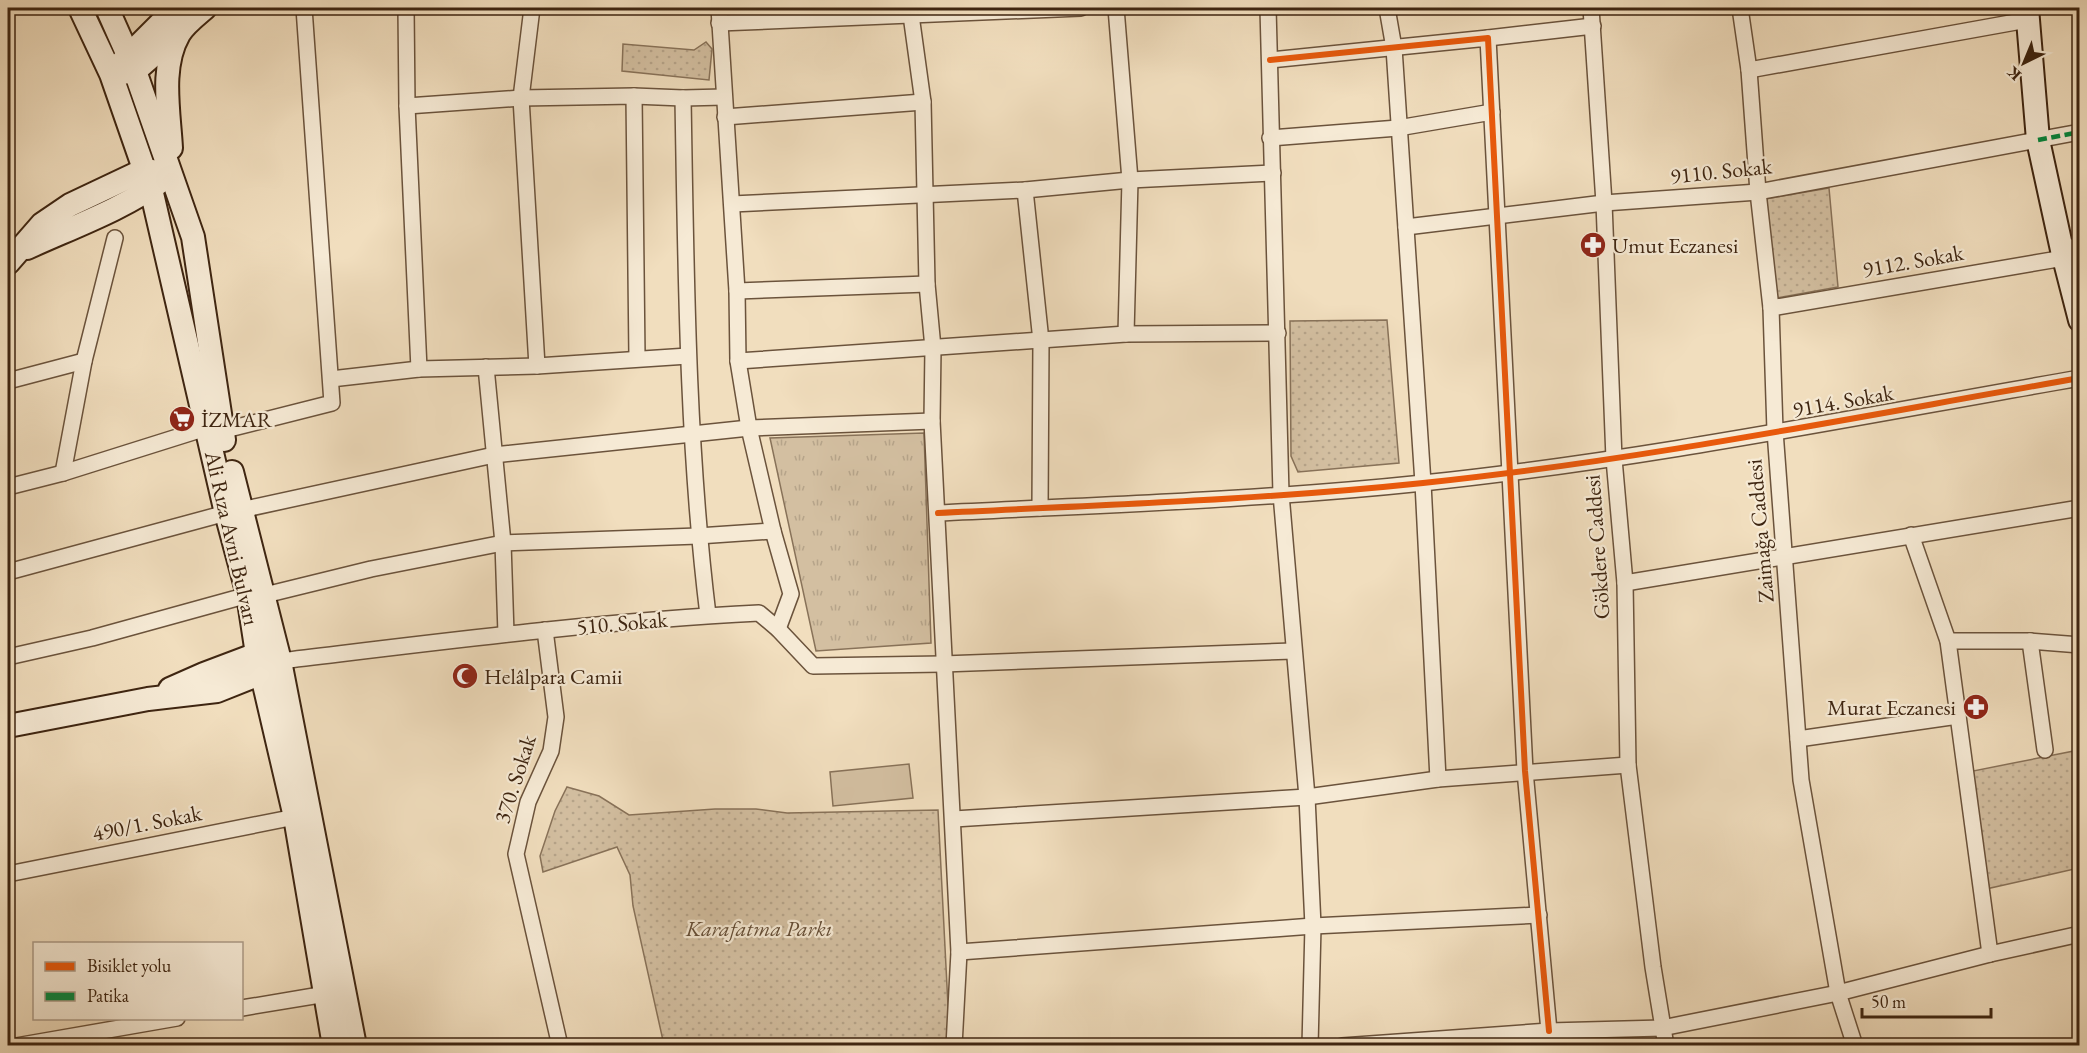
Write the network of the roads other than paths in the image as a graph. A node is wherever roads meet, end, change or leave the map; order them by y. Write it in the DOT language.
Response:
graph roads {
  1 [pos="80,8"];
  2 [pos="106,8"];
  3 [pos="176,8"];
  4 [pos="205,8"];
  5 [pos="304,8"];
  6 [pos="406,8"];
  7 [pos="532,8"];
  8 [pos="1081,8"];
  9 [pos="1116,8"];
  10 [pos="1268,8"];
  11 [pos="1388,8"];
  12 [pos="1591,8"];
  13 [pos="1740,8"];
  14 [pos="910,12"];
  15 [pos="2027,14"];
  16 [pos="719,15"];
  17 [pos="1593,26"];
  18 [pos="180,31"];
  19 [pos="1488,38"];
  20 [pos="1394,48"];
  21 [pos="1270,60"];
  22 [pos="132,63"];
  23 [pos="1749,70"];
  24 [pos="111,74"];
  25 [pos="634,96"];
  26 [pos="724,97"];
  27 [pos="521,98"];
  28 [pos="683,99"];
  29 [pos="923,102"];
  30 [pos="407,106"];
  31 [pos="1492,112"];
  32 [pos="725,117"];
  33 [pos="1398,128"];
  34 [pos="2079,132"];
  35 [pos="1270,138"];
  36 [pos="2037,140"];
  37 [pos="172,173"];
  38 [pos="1273,173"];
  39 [pos="148,180"];
  40 [pos="1130,180"];
  41 [pos="1025,190"];
  42 [pos="1758,192"];
  43 [pos="924,194"];
  44 [pos="1604,203"];
  45 [pos="732,204"];
  46 [pos="1498,216"];
  47 [pos="1406,227"];
  48 [pos="115,238"];
  49 [pos="2068,251"];
  50 [pos="14,257"];
  51 [pos="927,284"];
  52 [pos="737,291"];
  53 [pos="1771,308"];
  54 [pos="2079,320"];
  55 [pos="1278,333"];
  56 [pos="1126,334"];
  57 [pos="1041,341"];
  58 [pos="933,348"];
  59 [pos="688,356"];
  60 [pos="637,358"];
  61 [pos="84,361"];
  62 [pos="738,361"];
  63 [pos="537,366"];
  64 [pos="486,367"];
  65 [pos="419,369"];
  66 [pos="2079,378"];
  67 [pos="331,379"];
  68 [pos="8,381"];
  69 [pos="932,421"];
  70 [pos="749,428"];
  71 [pos="214,429"];
  72 [pos="1775,431"];
  73 [pos="693,434"];
  74 [pos="494,455"];
  75 [pos="1614,459"];
  76 [pos="63,472"];
  77 [pos="1511,472"];
  78 [pos="1423,483"];
  79 [pos="8,487"];
  80 [pos="1281,495"];
  81 [pos="1040,508"];
  82 [pos="2079,508"];
  83 [pos="234,512"];
  84 [pos="938,513"];
  85 [pos="773,531"];
  86 [pos="1911,535"];
  87 [pos="698,536"];
  88 [pos="503,543"];
  89 [pos="1785,557"];
  90 [pos="8,572"];
  91 [pos="1625,583"];
  92 [pos="256,595"];
  93 [pos="708,615"];
  94 [pos="778,629"];
  95 [pos="545,630"];
  96 [pos="506,634"];
  97 [pos="1948,641"];
  98 [pos="2030,641"];
  99 [pos="2079,645"];
  100 [pos="1293,651"];
  101 [pos="8,657"];
  102 [pos="266,663"];
  103 [pos="943,664"];
  104 [pos="217,691"];
  105 [pos="148,699"];
  106 [pos="270,712"];
  107 [pos="1958,716"];
  108 [pos="8,726"];
  109 [pos="1798,738"];
  110 [pos="2045,750"];
  111 [pos="1628,765"];
  112 [pos="1525,771"];
  113 [pos="1438,779"];
  114 [pos="1307,796"];
  115 [pos="296,817"];
  116 [pos="954,819"];
  117 [pos="8,874"];
  118 [pos="1539,915"];
  119 [pos="1313,926"];
  120 [pos="2079,934"];
  121 [pos="959,952"];
  122 [pos="1990,954"];
  123 [pos="1838,993"];
  124 [pos="326,994"];
  125 [pos="243,1008"];
  126 [pos="166,1020"];
  127 [pos="1662,1028"];
  128 [pos="1549,1031"];
  129 [pos="16,1046"];
  130 [pos="334,1046"];
  131 [pos="354,1046"];
  132 [pos="560,1046"];
  133 [pos="954,1046"];
  134 [pos="1310,1046"];
  135 [pos="1342,1046"];
  136 [pos="1666,1046"];
  137 [pos="1855,1046"];
  1 -- 24 [label="main road, Ali Rıza Avni Bulvarı"];
  2 -- 22 [label="main road, Ali Rıza Avni Bulvarı"];
  3 -- 22 [label="main road"];
  4 -- 18 [label="main road"];
  5 -- 67 [label="street"];
  6 -- 30 [label="street"];
  7 -- 27 [label="street"];
  8 -- 14 [label="street"];
  9 -- 40 [label="street"];
  10 -- 21 [label="street"];
  11 -- 20 [label="street"];
  12 -- 17 [label="street, Gökdere Caddesi"];
  13 -- 23 [label="street, Zaimağa Caddesi"];
  14 -- 16 [label="street"];
  14 -- 29 [label="street"];
  15 -- 23 [label="street"];
  15 -- 36 [label="main road"];
  16 -- 26 [label="street"];
  17 -- 19 [label="street"];
  17 -- 44 [label="street, Gökdere Caddesi"];
  18 -- 22 [label="main road"];
  18 -- 37 [label="main road"];
  19 -- 20 [label="street"];
  19 -- 31 [label="street"];
  20 -- 21 [label="street"];
  20 -- 33 [label="street"];
  21 -- 35 [label="street"];
  22 -- 24 [label="main road"];
  22 -- 37 [label="main road, Ali Rıza Avni Bulvarı"];
  23 -- 42 [label="street, Zaimağa Caddesi"];
  24 -- 39 [label="main road, Ali Rıza Avni Bulvarı"];
  25 -- 27 [label="street"];
  25 -- 28 [label="street"];
  25 -- 60 [label="street"];
  26 -- 28 [label="street"];
  26 -- 32 [label="street"];
  27 -- 30 [label="street"];
  27 -- 63 [label="street"];
  28 -- 59 [label="street"];
  29 -- 32 [label="street"];
  29 -- 43 [label="street"];
  30 -- 65 [label="street"];
  31 -- 33 [label="street"];
  31 -- 46 [label="street"];
  32 -- 45 [label="street"];
  33 -- 35 [label="street"];
  33 -- 47 [label="street"];
  34 -- 36 [label="street, 9110. Sokak"];
  35 -- 38 [label="street"];
  36 -- 42 [label="street, 9110. Sokak"];
  36 -- 49 [label="main road"];
  37 -- 39 [label="main road"];
  37 -- 71 [label="main road, Ali Rıza Avni Bulvarı"];
  38 -- 40 [label="street"];
  38 -- 55 [label="street"];
  39 -- 50 [label="main road"];
  39 -- 71 [label="main road, Ali Rıza Avni Bulvarı"];
  40 -- 41 [label="street"];
  40 -- 56 [label="street"];
  41 -- 43 [label="street"];
  41 -- 57 [label="street"];
  42 -- 44 [label="street, 9110. Sokak"];
  42 -- 53 [label="street, Zaimağa Caddesi"];
  43 -- 45 [label="street"];
  43 -- 51 [label="street"];
  44 -- 46 [label="street, 9110. Sokak"];
  44 -- 75 [label="street, Gökdere Caddesi"];
  45 -- 52 [label="street"];
  46 -- 47 [label="street, 9110. Sokak"];
  46 -- 77 [label="street"];
  47 -- 78 [label="street"];
  48 -- 61 [label="street"];
  49 -- 53 [label="street, 9112. Sokak"];
  49 -- 54 [label="main road"];
  51 -- 52 [label="street"];
  51 -- 58 [label="street"];
  52 -- 62 [label="street"];
  53 -- 72 [label="street, Zaimağa Caddesi"];
  55 -- 56 [label="street"];
  55 -- 80 [label="street"];
  56 -- 57 [label="street"];
  57 -- 58 [label="street"];
  57 -- 81 [label="street"];
  58 -- 62 [label="street"];
  58 -- 69 [label="street"];
  59 -- 60 [label="street"];
  59 -- 73 [label="street"];
  60 -- 63 [label="street"];
  61 -- 68 [label="street"];
  61 -- 76 [label="street"];
  62 -- 70 [label="street"];
  63 -- 64 [label="street"];
  64 -- 65 [label="street"];
  64 -- 74 [label="street"];
  65 -- 67 [label="street"];
  66 -- 72 [label="street, 9114. Sokak"];
  67 -- 71 [label="street"];
  69 -- 70 [label="street"];
  69 -- 84 [label="street"];
  70 -- 73 [label="street"];
  70 -- 85 [label="street"];
  71 -- 76 [label="street"];
  71 -- 83 [label="main road, Ali Rıza Avni Bulvarı"];
  72 -- 75 [label="street, 9114. Sokak"];
  72 -- 89 [label="street, Zaimağa Caddesi"];
  73 -- 74 [label="street"];
  73 -- 87 [label="street"];
  74 -- 83 [label="street"];
  74 -- 88 [label="street"];
  75 -- 77 [label="street, 9114. Sokak"];
  75 -- 91 [label="street, Gökdere Caddesi"];
  76 -- 79 [label="street"];
  77 -- 78 [label="street, 9114. Sokak"];
  77 -- 112 [label="street"];
  78 -- 80 [label="street, 9114. Sokak"];
  78 -- 113 [label="street"];
  80 -- 81 [label="street, 9114. Sokak"];
  80 -- 100 [label="street"];
  81 -- 84 [label="street, 9114. Sokak"];
  82 -- 86 [label="street"];
  83 -- 90 [label="street"];
  83 -- 92 [label="main road, Ali Rıza Avni Bulvarı"];
  84 -- 103 [label="street"];
  85 -- 87 [label="street"];
  85 -- 94 [label="street"];
  86 -- 89 [label="street"];
  86 -- 97 [label="street"];
  87 -- 88 [label="street"];
  87 -- 93 [label="street"];
  88 -- 92 [label="street"];
  88 -- 96 [label="street"];
  89 -- 91 [label="street"];
  89 -- 109 [label="street, Zaimağa Caddesi"];
  91 -- 111 [label="street, Gökdere Caddesi"];
  92 -- 101 [label="street"];
  92 -- 102 [label="main road, Ali Rıza Avni Bulvarı"];
  93 -- 94 [label="street, 510. Sokak"];
  93 -- 95 [label="street, 510. Sokak"];
  94 -- 103 [label="street, 510. Sokak"];
  95 -- 96 [label="street, 510. Sokak"];
  95 -- 132 [label="street, 370. Sokak"];
  96 -- 102 [label="street, 510. Sokak"];
  97 -- 98 [label="street"];
  97 -- 107 [label="street"];
  98 -- 99 [label="street"];
  98 -- 110 [label="street"];
  100 -- 103 [label="street, 510. Sokak"];
  100 -- 114 [label="street"];
  102 -- 104 [label="main road, 510. Sokak"];
  102 -- 105 [label="main road, 510. Sokak"];
  102 -- 106 [label="main road, Ali Rıza Avni Bulvarı"];
  102 -- 131 [label="main road, Ali Rıza Avni Bulvarı"];
  103 -- 116 [label="street"];
  104 -- 105 [label="main road, 510. Sokak"];
  104 -- 106 [label="main road"];
  105 -- 108 [label="main road, 510. Sokak"];
  106 -- 115 [label="main road, Ali Rıza Avni Bulvarı"];
  107 -- 109 [label="street"];
  107 -- 122 [label="street"];
  109 -- 123 [label="street, Zaimağa Caddesi"];
  111 -- 112 [label="street"];
  111 -- 127 [label="street, Gökdere Caddesi"];
  112 -- 113 [label="street"];
  112 -- 118 [label="street"];
  113 -- 114 [label="street"];
  114 -- 116 [label="street"];
  114 -- 119 [label="street"];
  115 -- 117 [label="street, 490/1. Sokak"];
  115 -- 124 [label="main road, Ali Rıza Avni Bulvarı"];
  116 -- 121 [label="street"];
  118 -- 119 [label="street"];
  118 -- 128 [label="street"];
  119 -- 121 [label="street"];
  119 -- 134 [label="street"];
  120 -- 122 [label="street"];
  121 -- 133 [label="street"];
  122 -- 123 [label="street"];
  123 -- 127 [label="street"];
  123 -- 137 [label="street, Zaimağa Caddesi"];
  124 -- 125 [label="street"];
  124 -- 130 [label="main road, Ali Rıza Avni Bulvarı"];
  126 -- 129 [label="street"];
  127 -- 128 [label="street"];
  127 -- 136 [label="street, Gökdere Caddesi"];
  128 -- 135 [label="street"];
}
